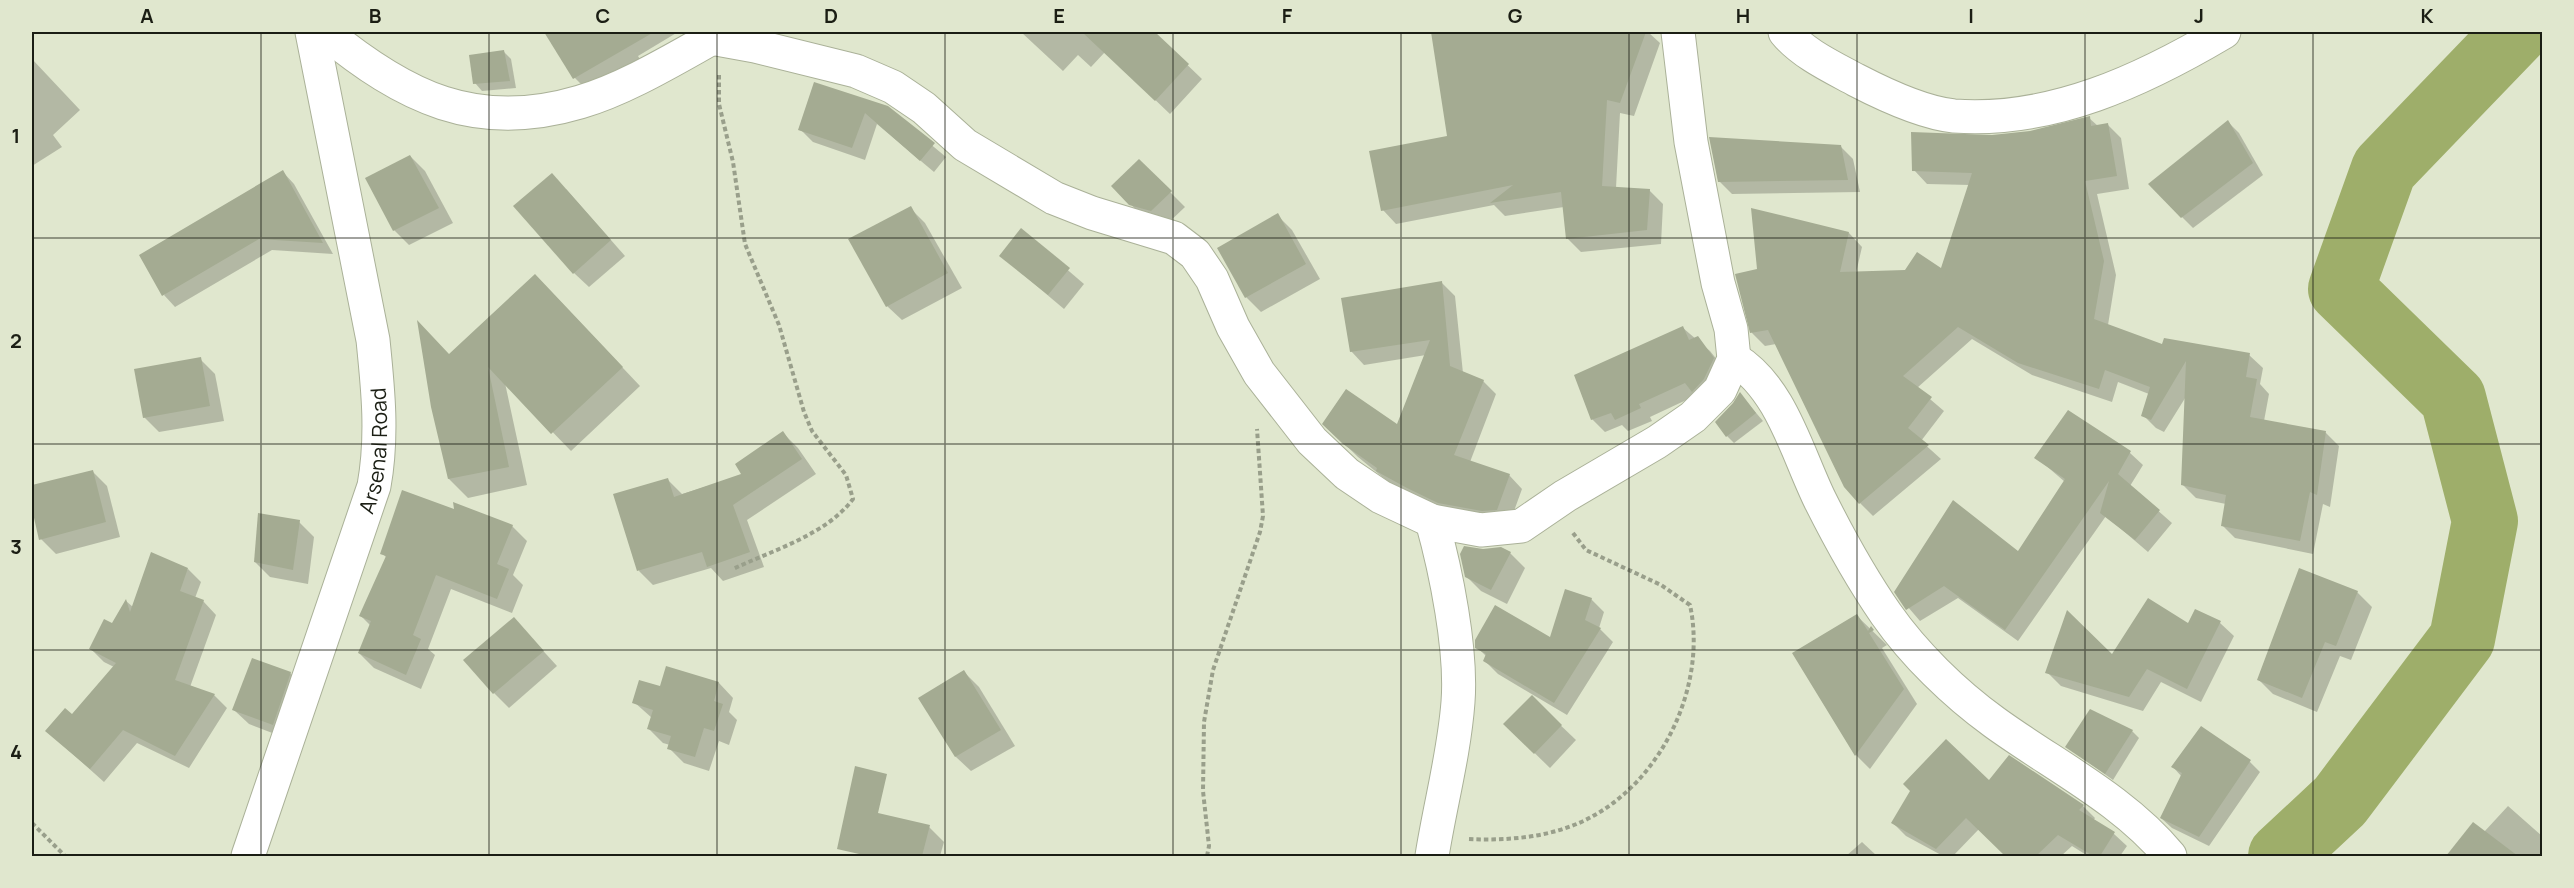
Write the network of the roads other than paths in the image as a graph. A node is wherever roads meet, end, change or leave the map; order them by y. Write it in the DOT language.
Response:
graph roads {
  1 [pos="312,32"];
  2 [pos="325,32"];
  3 [pos="1678,32"];
  4 [pos="1785,32"];
  5 [pos="2224,32"];
  6 [pos="721,37"];
  7 [pos="1734,359"];
  8 [pos="1432,520"];
  9 [pos="1434,847"];
  10 [pos="248,856"];
  11 [pos="2170,856"];
  1 -- 10 [label="street, Arsenal Road"];
  2 -- 6 [label="street"];
  3 -- 7 [label="street"];
  4 -- 5 [label="street"];
  6 -- 8 [label="street"];
  7 -- 8 [label="street"];
  7 -- 11 [label="street"];
  8 -- 9 [label="street"];
}
